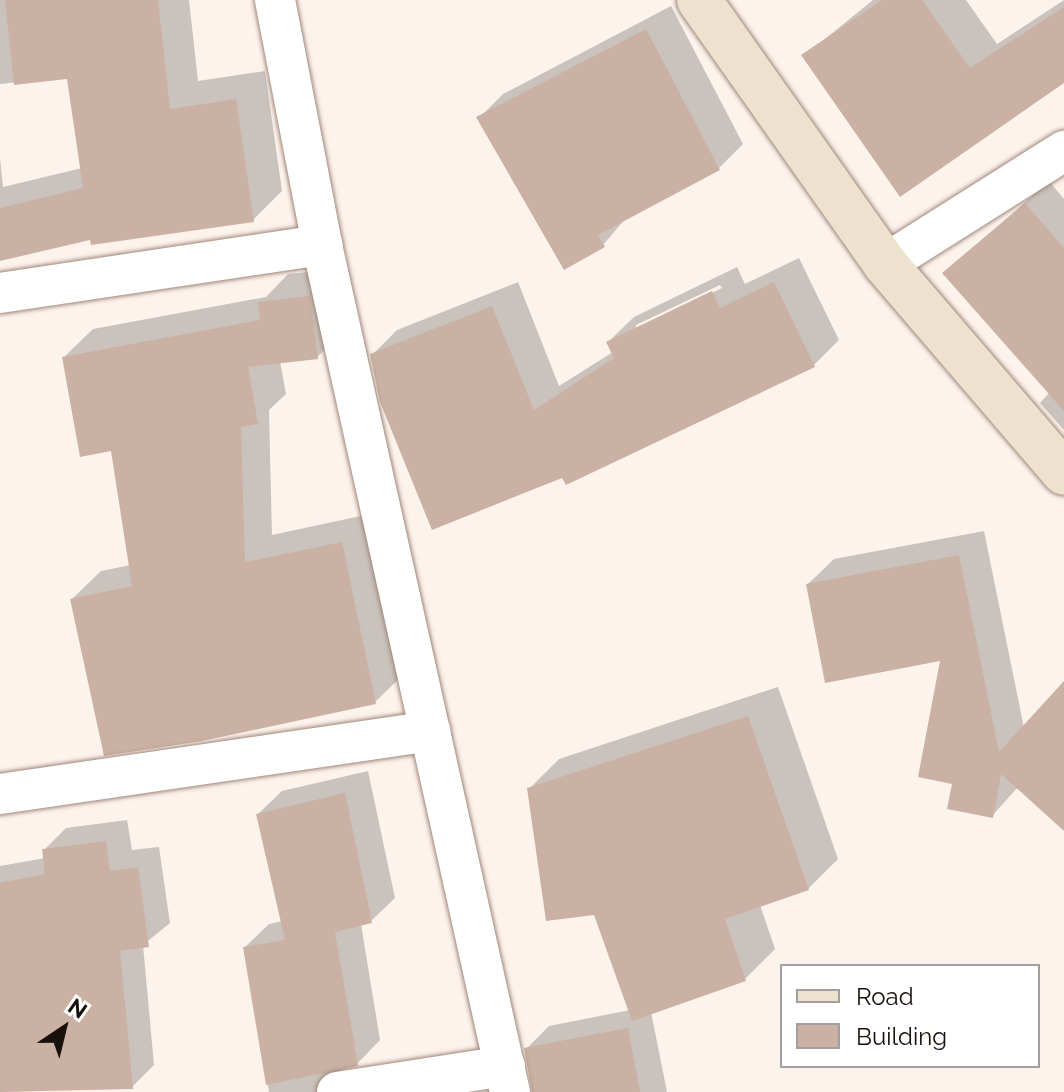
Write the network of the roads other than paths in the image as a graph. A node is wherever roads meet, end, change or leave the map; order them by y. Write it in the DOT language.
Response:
graph roads {
  1 [pos="275,0"];
  2 [pos="699,0"];
  3 [pos="1064,151"];
  4 [pos="322,245"];
  5 [pos="885,264"];
  6 [pos="0,293"];
  7 [pos="1064,473"];
  8 [pos="430,731"];
  9 [pos="0,794"];
  10 [pos="507,1079"];
  11 [pos="337,1092"];
  1 -- 4 [label="street"];
  2 -- 5 [label="main road"];
  3 -- 5 [label="street"];
  4 -- 6 [label="street"];
  4 -- 8 [label="street"];
  5 -- 7 [label="main road"];
  8 -- 9 [label="street"];
  8 -- 10 [label="street"];
  10 -- 11 [label="street"];
}
